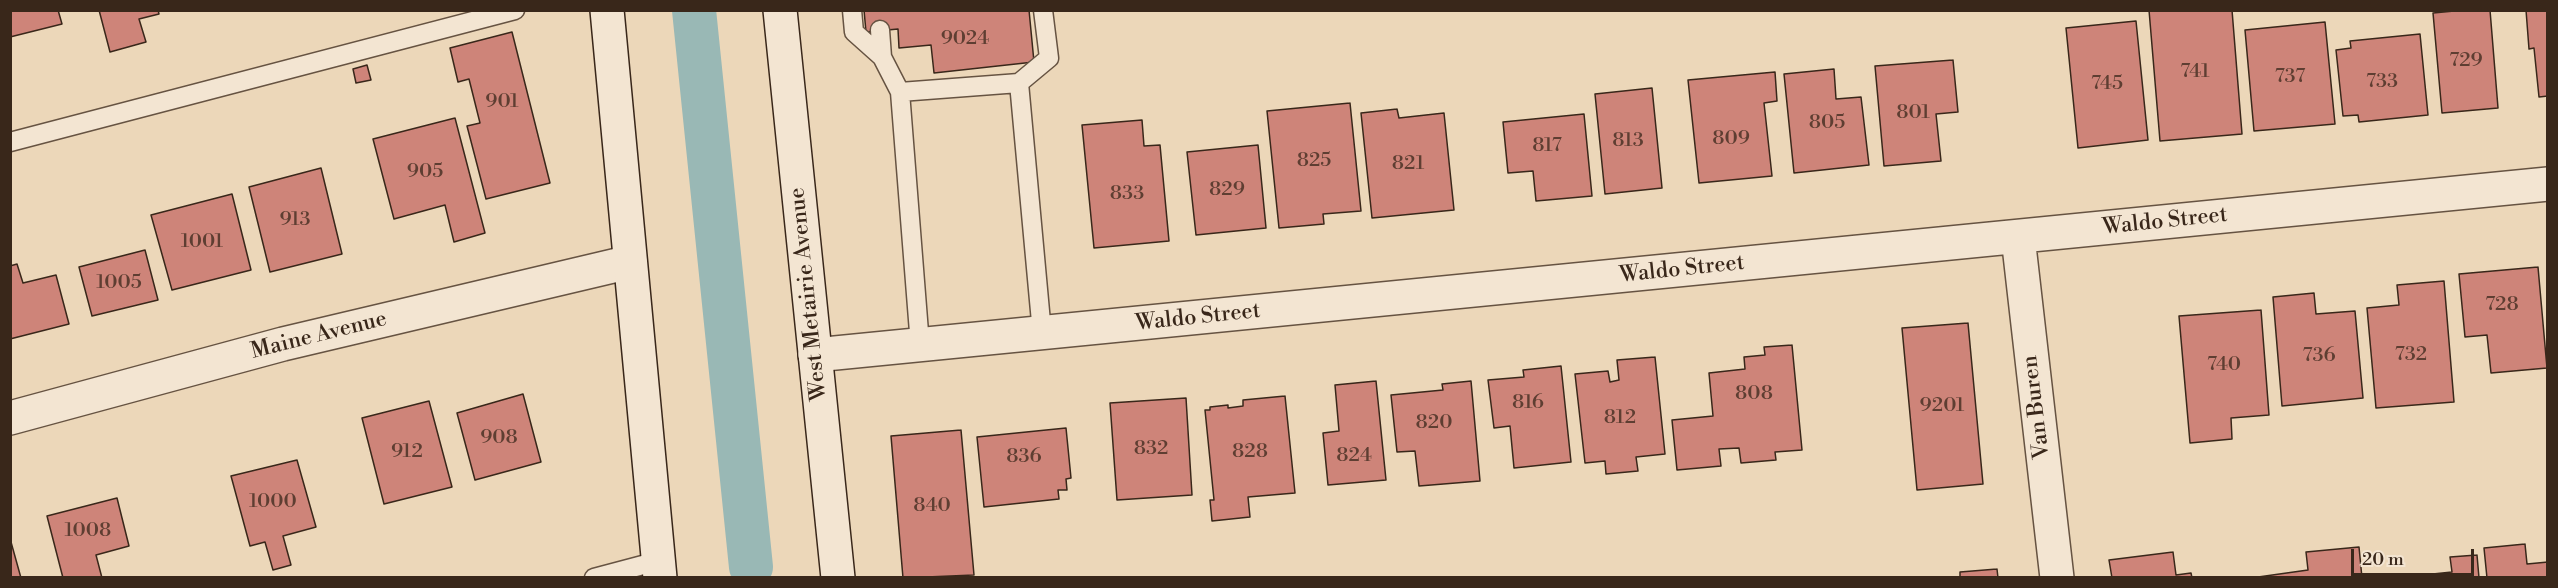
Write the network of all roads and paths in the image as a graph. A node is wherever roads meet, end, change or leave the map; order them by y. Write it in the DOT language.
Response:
graph roads {
  1 [pos="515,10"];
  2 [pos="607,10"];
  3 [pos="780,10"];
  4 [pos="852,10"];
  5 [pos="1043,10"];
  6 [pos="880,30"];
  7 [pos="882,57"];
  8 [pos="1019,83"];
  9 [pos="900,92"];
  10 [pos="10,142"];
  11 [pos="2547,184"];
  12 [pos="2018,237"];
  13 [pos="630,262"];
  14 [pos="1042,333"];
  15 [pos="920,345"];
  16 [pos="815,356"];
  17 [pos="10,418"];
  18 [pos="659,569"];
  19 [pos="594,578"];
  20 [pos="838,578"];
  21 [pos="2057,578"];
  1 -- 10 [label="lane"];
  2 -- 13 [label="street"];
  3 -- 16 [label="street, West Metairie Avenue"];
  4 -- 7 [label="lane"];
  5 -- 8 [label="lane"];
  6 -- 7 [label="lane"];
  7 -- 9 [label="lane"];
  8 -- 9 [label="lane"];
  8 -- 14 [label="lane"];
  9 -- 15 [label="lane"];
  11 -- 12 [label="street, Waldo Street"];
  12 -- 14 [label="street, Waldo Street"];
  12 -- 21 [label="street, Van Buren"];
  13 -- 17 [label="street, Maine Avenue"];
  13 -- 18 [label="street"];
  14 -- 15 [label="street, Waldo Street"];
  15 -- 16 [label="street, Waldo Street"];
  16 -- 20 [label="street, West Metairie Avenue"];
  18 -- 19 [label="lane"];
}
